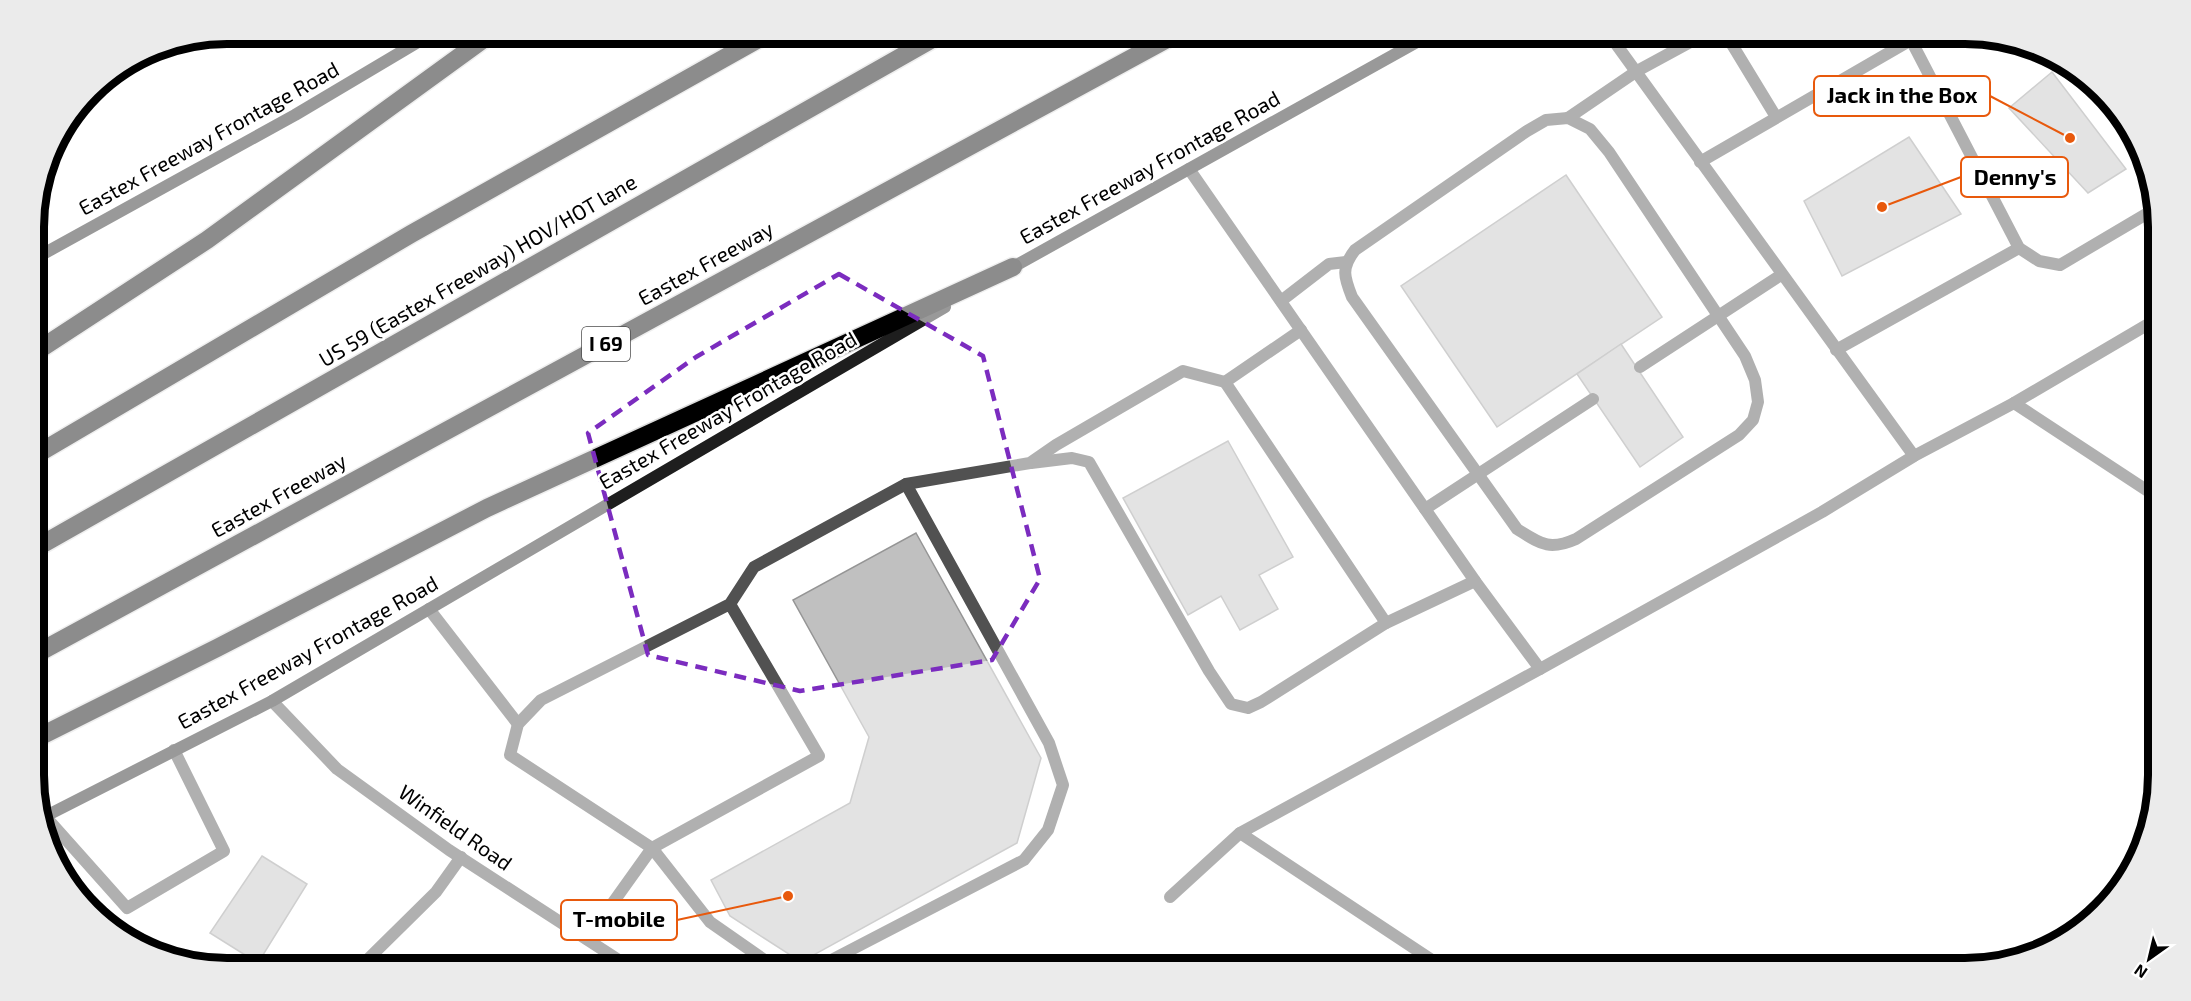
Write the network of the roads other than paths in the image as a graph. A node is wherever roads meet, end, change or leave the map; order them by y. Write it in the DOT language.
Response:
graph roads {
  1 [pos="414,44"];
  2 [pos="477,44"];
  3 [pos="749,44"];
  4 [pos="924,44"];
  5 [pos="1158,44"];
  6 [pos="1412,44"];
  7 [pos="1616,44"];
  8 [pos="1687,44"];
  9 [pos="1732,44"];
  10 [pos="1904,44"];
  11 [pos="1913,44"];
  12 [pos="1637,71"];
  13 [pos="1776,117"];
  14 [pos="1568,118"];
  15 [pos="1700,162"];
  16 [pos="1189,169"];
  17 [pos="2147,214"];
  18 [pos="2019,248"];
  19 [pos="44,253"];
  20 [pos="1346,262"];
  21 [pos="1013,267"];
  22 [pos="1781,275"];
  23 [pos="1281,301"];
  24 [pos="1720,316"];
  25 [pos="2148,324"];
  26 [pos="1301,330"];
  27 [pos="44,346"];
  28 [pos="1836,350"];
  29 [pos="1640,367"];
  30 [pos="1225,382"];
  31 [pos="1593,399"];
  32 [pos="2014,403"];
  33 [pos="44,450"];
  34 [pos="1914,456"];
  35 [pos="1030,463"];
  36 [pos="1479,472"];
  37 [pos="906,484"];
  38 [pos="2148,491"];
  39 [pos="1425,509"];
  40 [pos="44,543"];
  41 [pos="1475,581"];
  42 [pos="730,604"];
  43 [pos="429,609"];
  44 [pos="1386,623"];
  45 [pos="44,650"];
  46 [pos="1540,669"];
  47 [pos="272,701"];
  48 [pos="518,724"];
  49 [pos="44,734"];
  50 [pos="174,750"];
  51 [pos="48,814"];
  52 [pos="51,826"];
  53 [pos="1240,833"];
  54 [pos="652,848"];
  55 [pos="461,858"];
  56 [pos="1170,897"];
  57 [pos="587,939"];
  58 [pos="1428,957"];
  59 [pos="369,958"];
  60 [pos="615,958"];
  61 [pos="761,958"];
  62 [pos="836,958"];
  1 -- 19 [label="main road, Eastex Freeway Frontage Road"];
  2 -- 27 [label="highway"];
  3 -- 33 [label="highway"];
  4 -- 40 [label="highway, US 59 (Eastex Freeway) HOV/HOT lane"];
  5 -- 45 [label="highway, Eastex Freeway / I 69"];
  6 -- 16 [label="main road, Eastex Freeway Frontage Road"];
  7 -- 12 [label="street"];
  8 -- 12 [label="street"];
  9 -- 13 [label="street"];
  10 -- 13 [label="street"];
  11 -- 18 [label="street"];
  12 -- 14 [label="street"];
  12 -- 15 [label="street"];
  13 -- 15 [label="street"];
  14 -- 20 [label="street"];
  14 -- 24 [label="street"];
  15 -- 22 [label="street"];
  16 -- 21 [label="main road, Eastex Freeway Frontage Road"];
  16 -- 23 [label="street"];
  17 -- 18 [label="street"];
  18 -- 28 [label="street"];
  20 -- 23 [label="street"];
  20 -- 36 [label="street"];
  21 -- 43 [label="main road, Eastex Freeway Frontage Road"];
  21 -- 49 [label="highway"];
  22 -- 24 [label="street"];
  22 -- 28 [label="street"];
  23 -- 26 [label="street"];
  24 -- 29 [label="street"];
  24 -- 36 [label="street"];
  25 -- 32 [label="street"];
  26 -- 30 [label="street"];
  26 -- 39 [label="street"];
  28 -- 34 [label="street"];
  30 -- 35 [label="street"];
  30 -- 44 [label="street"];
  31 -- 36 [label="street"];
  32 -- 34 [label="street"];
  32 -- 38 [label="street"];
  34 -- 46 [label="street"];
  35 -- 37 [label="street"];
  35 -- 44 [label="street"];
  36 -- 39 [label="street"];
  37 -- 42 [label="street"];
  37 -- 62 [label="street"];
  39 -- 41 [label="street"];
  41 -- 44 [label="street"];
  41 -- 46 [label="street"];
  42 -- 48 [label="street"];
  42 -- 54 [label="street"];
  43 -- 47 [label="main road, Eastex Freeway Frontage Road"];
  43 -- 48 [label="street"];
  46 -- 53 [label="street"];
  47 -- 50 [label="main road, Eastex Freeway Frontage Road"];
  47 -- 55 [label="street, Winfield Road"];
  48 -- 54 [label="street"];
  50 -- 51 [label="main road, Eastex Freeway Frontage Road"];
  50 -- 52 [label="street"];
  53 -- 56 [label="street"];
  53 -- 58 [label="street"];
  54 -- 57 [label="street"];
  54 -- 61 [label="street"];
  55 -- 57 [label="street, Winfield Road"];
  55 -- 59 [label="street"];
  57 -- 60 [label="street, Winfield Road"];
}
